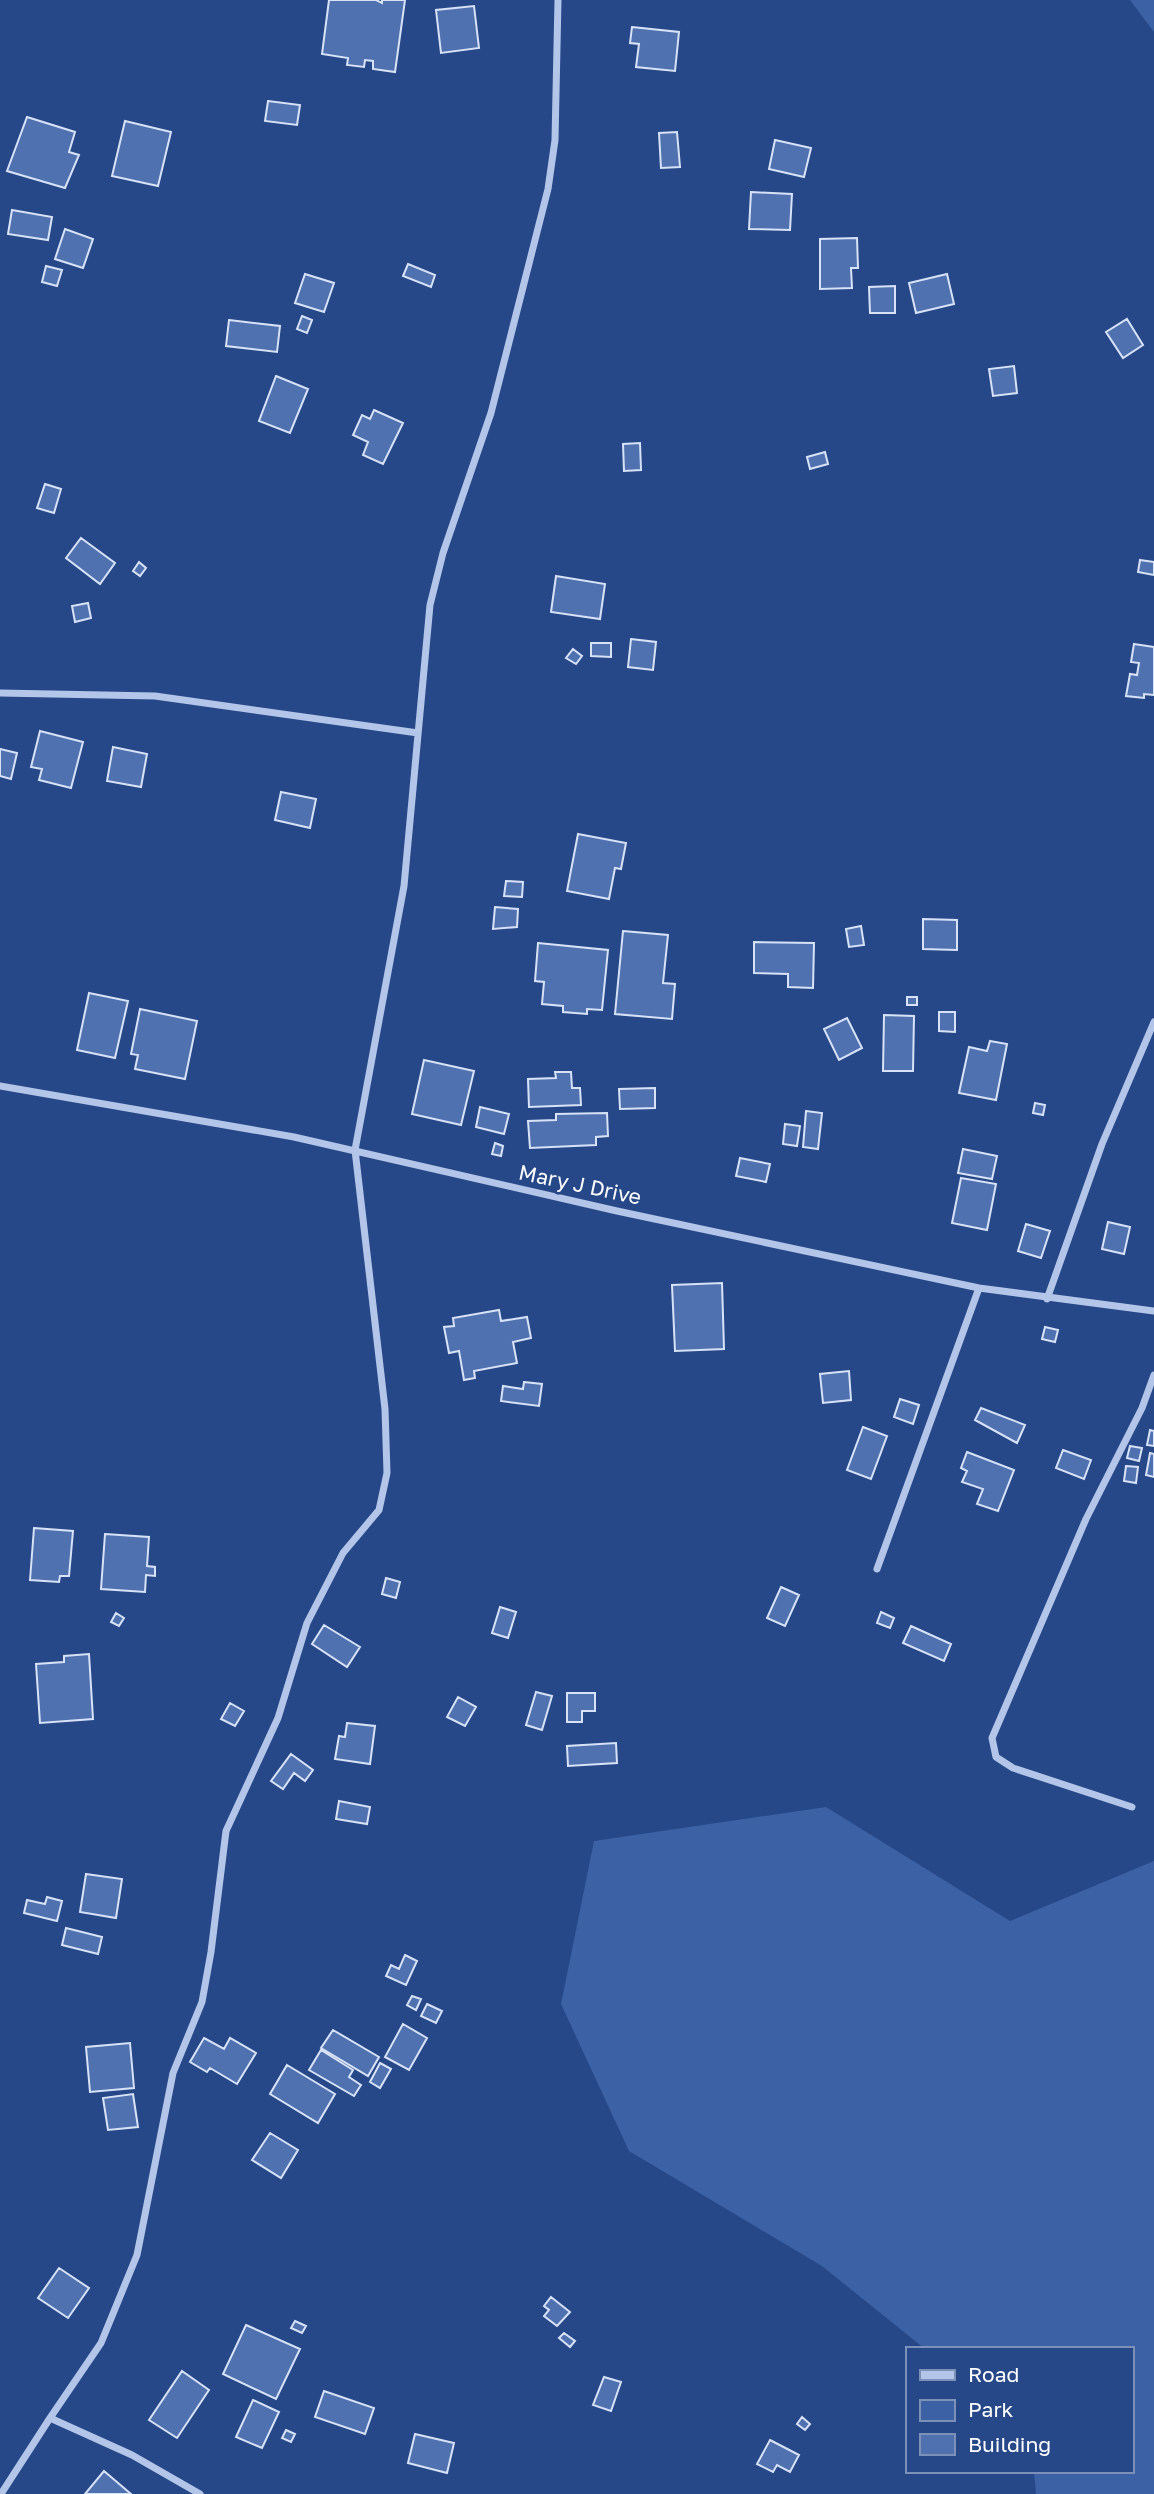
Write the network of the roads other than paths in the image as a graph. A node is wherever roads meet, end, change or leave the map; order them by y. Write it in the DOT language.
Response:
graph roads {
  1 [pos="558,0"];
  2 [pos="0,693"];
  3 [pos="418,733"];
  4 [pos="1154,1022"];
  5 [pos="0,1086"];
  6 [pos="355,1150"];
  7 [pos="979,1288"];
  8 [pos="1047,1299"];
  9 [pos="1154,1311"];
  10 [pos="1154,1375"];
  11 [pos="877,1569"];
  12 [pos="1132,1807"];
  13 [pos="50,2418"];
  14 [pos="1,2494"];
  15 [pos="200,2494"];
  1 -- 3 [label="street"];
  2 -- 3 [label="street"];
  3 -- 6 [label="street"];
  4 -- 8 [label="street"];
  5 -- 6 [label="street, Mary J Drive"];
  6 -- 7 [label="street, Mary J Drive"];
  6 -- 13 [label="street"];
  7 -- 8 [label="street, Mary J Drive"];
  7 -- 11 [label="street"];
  8 -- 9 [label="street, Mary J Drive"];
  10 -- 12 [label="street"];
  13 -- 14 [label="street"];
  13 -- 15 [label="street"];
}
